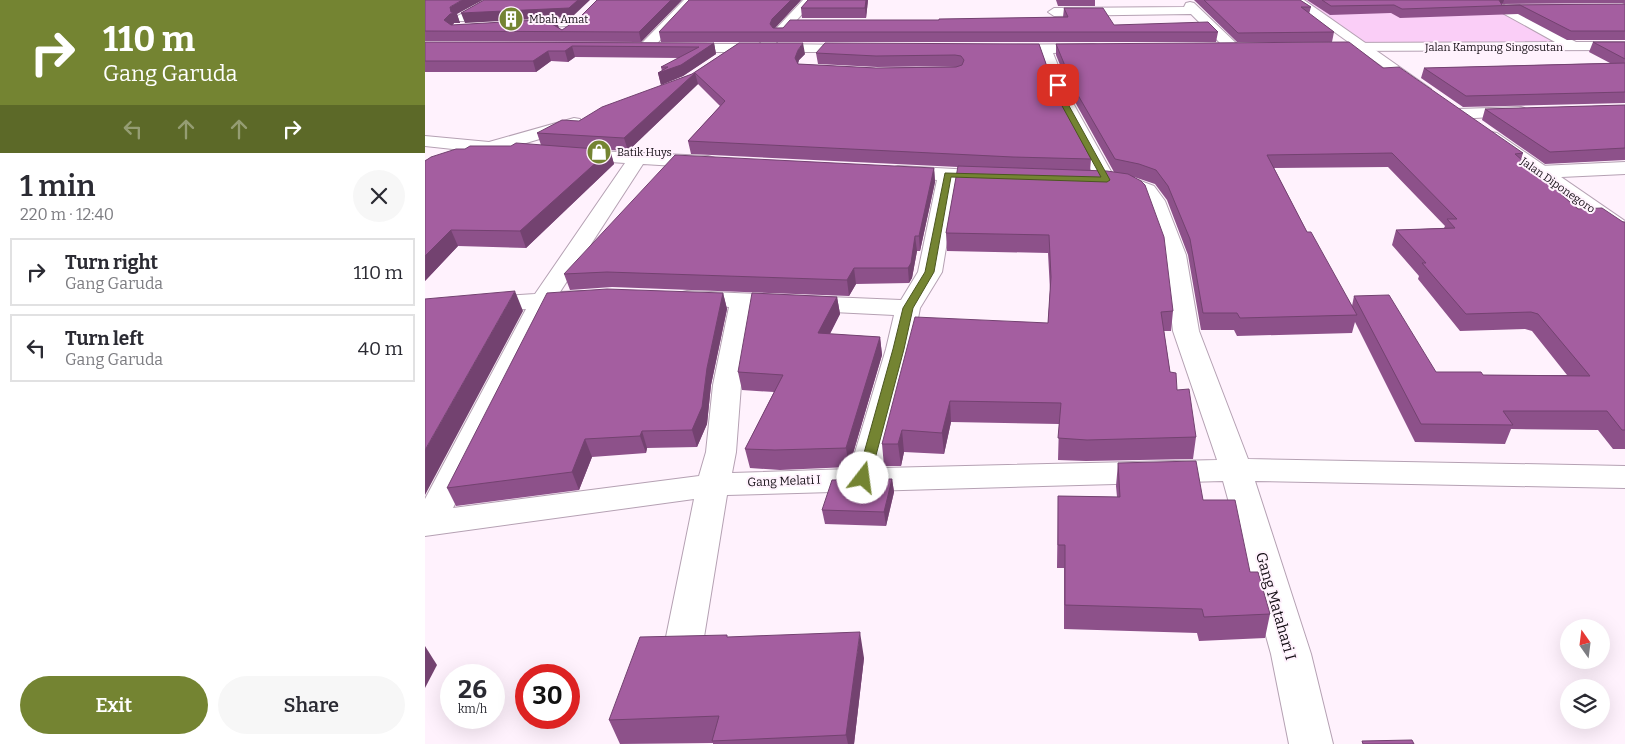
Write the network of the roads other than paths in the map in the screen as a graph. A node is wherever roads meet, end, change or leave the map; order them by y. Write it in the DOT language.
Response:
graph roads {
  1 [pos="495,0"];
  2 [pos="691,0"];
  3 [pos="809,0"];
  4 [pos="1183,0"];
  5 [pos="1295,0"];
  6 [pos="1485,0"];
  7 [pos="1533,9"];
  8 [pos="1194,10"];
  9 [pos="1503,10"];
  10 [pos="1054,12"];
  11 [pos="788,24"];
  12 [pos="808,24"];
  13 [pos="460,25"];
  14 [pos="502,26"];
  15 [pos="563,34"];
  16 [pos="1625,46"];
  17 [pos="1323,47"];
  18 [pos="1363,47"];
  19 [pos="1575,47"];
  20 [pos="1596,47"];
  21 [pos="1102,48"];
  22 [pos="1216,48"];
  23 [pos="735,49"];
  24 [pos="761,49"];
  25 [pos="821,49"];
  26 [pos="875,49"];
  27 [pos="989,49"];
  28 [pos="1045,49"];
  29 [pos="1625,60"];
  30 [pos="808,61"];
  31 [pos="712,65"];
  32 [pos="1540,111"];
  33 [pos="1458,114"];
  34 [pos="592,117"];
  35 [pos="425,141"];
  36 [pos="493,148"];
  37 [pos="637,158"];
  38 [pos="725,162"];
  39 [pos="425,167"];
  40 [pos="1625,168"];
  41 [pos="880,171"];
  42 [pos="1540,172"];
  43 [pos="948,175"];
  44 [pos="1013,178"];
  45 [pos="1060,179"];
  46 [pos="1107,180"];
  47 [pos="1625,231"];
  48 [pos="602,297"];
  49 [pos="668,298"];
  50 [pos="543,300"];
  51 [pos="743,300"];
  52 [pos="425,308"];
  53 [pos="908,308"];
  54 [pos="1236,470"];
  55 [pos="1625,477"];
  56 [pos="863,478"];
  57 [pos="713,485"];
  58 [pos="427,523"];
  59 [pos="685,637"];
  60 [pos="1311,744"];
  1 -- 13 [label="street"];
  2 -- 23 [label="street"];
  3 -- 11 [label="street"];
  4 -- 8 [label="street"];
  5 -- 18 [label="street, Jalan Diponegoro"];
  6 -- 9 [label="street"];
  7 -- 9 [label="street"];
  8 -- 10 [label="street"];
  8 -- 22 [label="street"];
  9 -- 19 [label="street"];
  11 -- 12 [label="street"];
  11 -- 24 [label="street"];
  14 -- 15 [label="street"];
  16 -- 20 [label="street, Jalan Kampung Singosutan"];
  17 -- 18 [label="street, Jalan Kampung Singosutan"];
  18 -- 19 [label="street, Jalan Kampung Singosutan"];
  18 -- 33 [label="street, Jalan Diponegoro"];
  19 -- 20 [label="street, Jalan Kampung Singosutan"];
  20 -- 29 [label="street"];
  21 -- 28 [label="street"];
  23 -- 24 [label="street"];
  23 -- 31 [label="street"];
  24 -- 25 [label="street"];
  25 -- 26 [label="street"];
  25 -- 30 [label="street"];
  27 -- 28 [label="street"];
  28 -- 46 [label="street"];
  32 -- 33 [label="street"];
  33 -- 42 [label="street, Jalan Diponegoro"];
  34 -- 36 [label="street"];
  35 -- 36 [label="street"];
  36 -- 37 [label="street"];
  36 -- 39 [label="street"];
  37 -- 38 [label="street"];
  37 -- 50 [label="street"];
  40 -- 42 [label="street"];
  41 -- 43 [label="street"];
  42 -- 47 [label="street, Jalan Diponegoro"];
  43 -- 44 [label="street"];
  43 -- 53 [label="street"];
  45 -- 46 [label="street, Gang Matahari I"];
  46 -- 54 [label="street, Gang Matahari I"];
  48 -- 50 [label="street"];
  49 -- 51 [label="street"];
  50 -- 52 [label="street"];
  50 -- 58 [label="street"];
  51 -- 53 [label="street"];
  51 -- 57 [label="street"];
  53 -- 56 [label="street"];
  54 -- 55 [label="street, Gang Melati I"];
  54 -- 56 [label="street, Gang Melati I"];
  54 -- 60 [label="street, Gang Matahari I"];
  56 -- 57 [label="street, Gang Melati I"];
  57 -- 58 [label="street, Gang Melati I"];
  57 -- 59 [label="street"];
}
